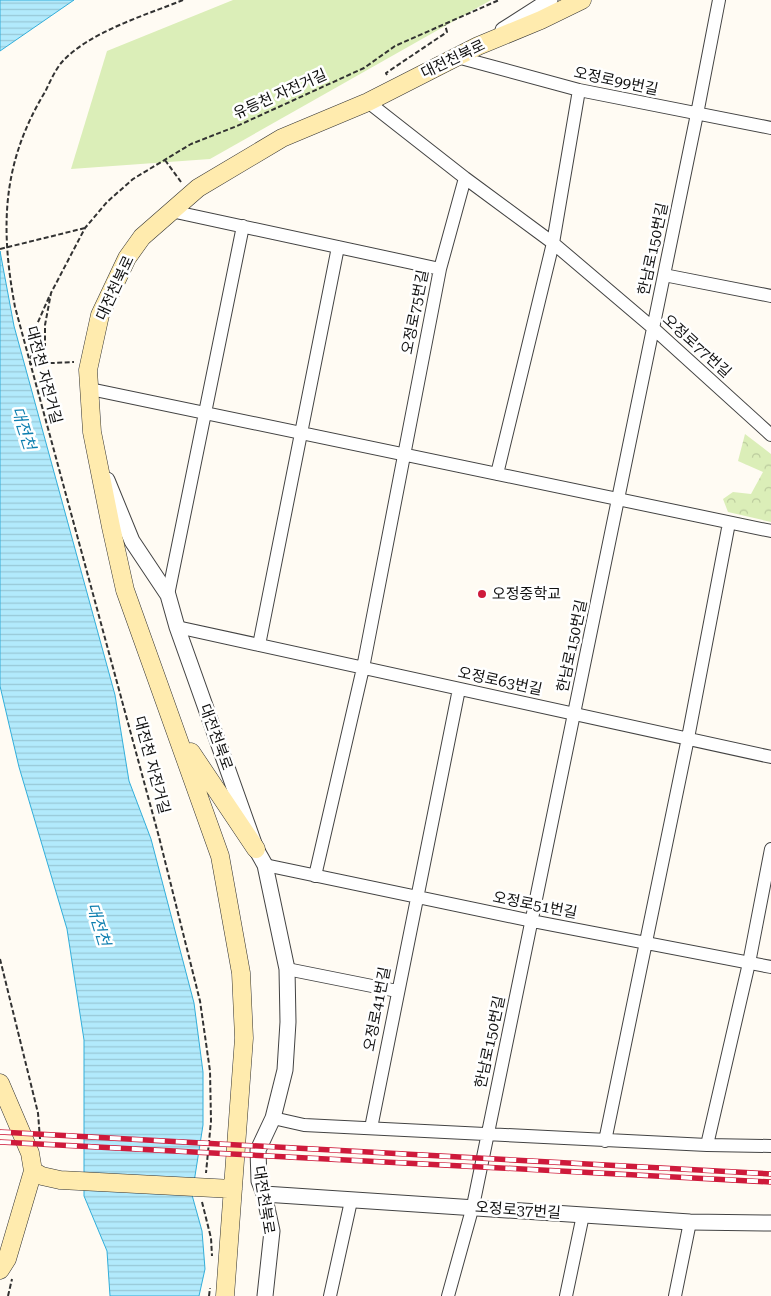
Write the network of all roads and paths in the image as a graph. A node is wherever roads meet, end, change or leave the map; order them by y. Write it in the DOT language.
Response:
graph roads {
  1 [pos="183,0"];
  2 [pos="499,0"];
  3 [pos="550,0"];
  4 [pos="567,0"];
  5 [pos="582,0"];
  6 [pos="719,0"];
  7 [pos="541,20"];
  8 [pos="445,25"];
  9 [pos="478,46"];
  10 [pos="457,57"];
  11 [pos="391,90"];
  12 [pos="579,90"];
  13 [pos="368,102"];
  14 [pos="698,114"];
  15 [pos="771,128"];
  16 [pos="165,160"];
  17 [pos="465,178"];
  18 [pos="181,182"];
  19 [pos="171,211"];
  20 [pos="243,226"];
  21 [pos="85,228"];
  22 [pos="553,243"];
  23 [pos="338,246"];
  24 [pos="6,247"];
  25 [pos="1,249"];
  26 [pos="440,269"];
  27 [pos="664,276"];
  28 [pos="51,293"];
  29 [pos="771,296"];
  30 [pos="654,328"];
  31 [pos="59,362"];
  32 [pos="45,363"];
  33 [pos="30,364"];
  34 [pos="90,389"];
  35 [pos="203,413"];
  36 [pos="300,433"];
  37 [pos="771,435"];
  38 [pos="404,454"];
  39 [pos="97,455"];
  40 [pos="497,474"];
  41 [pos="618,500"];
  42 [pos="729,522"];
  43 [pos="771,531"];
  44 [pos="168,595"];
  45 [pos="177,627"];
  46 [pos="259,645"];
  47 [pos="363,668"];
  48 [pos="459,688"];
  49 [pos="574,714"];
  50 [pos="177,730"];
  51 [pos="688,738"];
  52 [pos="771,757"];
  53 [pos="256,849"];
  54 [pos="771,849"];
  55 [pos="265,864"];
  56 [pos="315,876"];
  57 [pos="418,897"];
  58 [pos="532,921"];
  59 [pos="647,943"];
  60 [pos="749,963"];
  61 [pos="771,967"];
  62 [pos="287,969"];
  63 [pos="396,992"];
  64 [pos="0,1083"];
  65 [pos="273,1118"];
  66 [pos="371,1128"];
  67 [pos="488,1136"];
  68 [pos="606,1141"];
  69 [pos="707,1145"];
  70 [pos="771,1146"];
  71 [pos="33,1171"];
  72 [pos="200,1188"];
  73 [pos="233,1189"];
  74 [pos="264,1194"];
  75 [pos="351,1201"];
  76 [pos="473,1206"];
  77 [pos="583,1215"];
  78 [pos="690,1222"];
  79 [pos="771,1224"];
  80 [pos="220,1265"];
  81 [pos="0,1270"];
  82 [pos="211,1280"];
  83 [pos="209,1296"];
  84 [pos="226,1296"];
  85 [pos="265,1296"];
  86 [pos="330,1296"];
  87 [pos="448,1296"];
  88 [pos="566,1296"];
  89 [pos="674,1296"];
  1 -- 24 [label="path, 대전천 자전거길"];
  2 -- 8 [label="path, 유등천 자전거길"];
  3 -- 9 [label="street"];
  4 -- 7 [label="street"];
  5 -- 7 [label="main road, 대전천북로"];
  6 -- 14 [label="street, 한남로150번길"];
  7 -- 9 [label="main road, 대전천북로"];
  8 -- 11 [label="path"];
  8 -- 16 [label="path, 유등천 자전거길"];
  9 -- 10 [label="main road, 대전천북로"];
  10 -- 11 [label="main road, 대전천북로"];
  10 -- 12 [label="street, 오정로99번길"];
  11 -- 13 [label="main road, 대전천북로"];
  12 -- 14 [label="street, 오정로99번길"];
  12 -- 22 [label="street"];
  13 -- 17 [label="street, 오정로77번길"];
  13 -- 19 [label="main road, 대전천북로"];
  14 -- 15 [label="street, 오정로99번길"];
  14 -- 27 [label="street, 한남로150번길"];
  16 -- 18 [label="path"];
  16 -- 21 [label="path, 유등천 자전거길"];
  17 -- 22 [label="street, 오정로77번길"];
  17 -- 26 [label="street, 오정로75번길"];
  19 -- 20 [label="street"];
  19 -- 34 [label="main road, 대전천북로"];
  20 -- 23 [label="street"];
  20 -- 35 [label="street"];
  21 -- 24 [label="path"];
  21 -- 28 [label="path, 유등천 자전거길"];
  22 -- 30 [label="street, 오정로77번길"];
  22 -- 40 [label="street"];
  23 -- 26 [label="street"];
  23 -- 36 [label="street"];
  24 -- 25 [label="path"];
  24 -- 33 [label="path, 대전천 자전거길"];
  26 -- 38 [label="street, 오정로75번길"];
  27 -- 29 [label="street"];
  27 -- 30 [label="street, 한남로150번길"];
  28 -- 32 [label="path"];
  28 -- 33 [label="path"];
  30 -- 37 [label="street, 오정로77번길"];
  30 -- 41 [label="street, 한남로150번길"];
  31 -- 32 [label="path"];
  32 -- 33 [label="path"];
  33 -- 72 [label="path, 대전천 자전거길"];
  34 -- 35 [label="street"];
  34 -- 39 [label="main road, 대전천북로"];
  35 -- 36 [label="street"];
  35 -- 44 [label="street"];
  36 -- 38 [label="street"];
  36 -- 46 [label="street"];
  38 -- 40 [label="street"];
  38 -- 47 [label="street"];
  39 -- 44 [label="street, 대전천북로"];
  39 -- 50 [label="main road"];
  40 -- 41 [label="street"];
  41 -- 42 [label="street"];
  41 -- 49 [label="street, 한남로150번길"];
  42 -- 43 [label="street"];
  42 -- 51 [label="street"];
  44 -- 45 [label="street, 대전천북로"];
  45 -- 46 [label="street, 오정로63번길"];
  45 -- 53 [label="street, 대전천북로"];
  46 -- 47 [label="street, 오정로63번길"];
  47 -- 48 [label="street, 오정로63번길"];
  47 -- 56 [label="street"];
  48 -- 49 [label="street, 오정로63번길"];
  48 -- 57 [label="street"];
  49 -- 51 [label="street, 오정로63번길"];
  49 -- 58 [label="street, 한남로150번길"];
  50 -- 53 [label="main road"];
  50 -- 73 [label="main road"];
  51 -- 52 [label="street, 오정로63번길"];
  51 -- 59 [label="street"];
  53 -- 55 [label="street, 대전천북로"];
  54 -- 60 [label="street"];
  55 -- 56 [label="street, 오정로51번길"];
  55 -- 62 [label="street, 대전천북로"];
  56 -- 57 [label="street, 오정로51번길"];
  57 -- 58 [label="street, 오정로51번길"];
  57 -- 63 [label="street, 오정로41번길"];
  58 -- 59 [label="street, 오정로51번길"];
  58 -- 67 [label="street, 한남로150번길"];
  59 -- 60 [label="street, 오정로51번길"];
  59 -- 68 [label="street"];
  60 -- 61 [label="street, 오정로51번길"];
  60 -- 69 [label="street"];
  62 -- 63 [label="street"];
  62 -- 65 [label="street, 대전천북로"];
  63 -- 66 [label="street, 오정로41번길"];
  64 -- 71 [label="main road"];
  65 -- 66 [label="street"];
  65 -- 74 [label="street, 대전천북로"];
  66 -- 67 [label="street"];
  67 -- 68 [label="street"];
  67 -- 76 [label="street, 한남로150번길"];
  68 -- 69 [label="street"];
  69 -- 70 [label="street"];
  71 -- 72 [label="main road"];
  71 -- 81 [label="main road"];
  72 -- 73 [label="main road"];
  72 -- 80 [label="path, 대전천 자전거길"];
  73 -- 80 [label="main road"];
  74 -- 75 [label="street, 오정로37번길"];
  74 -- 85 [label="street, 대전천북로"];
  75 -- 76 [label="street, 오정로37번길"];
  75 -- 86 [label="street"];
  76 -- 77 [label="street, 오정로37번길"];
  76 -- 87 [label="street, 한남로150번길"];
  77 -- 78 [label="street, 오정로37번길"];
  77 -- 88 [label="street"];
  78 -- 79 [label="street, 오정로37번길"];
  78 -- 89 [label="street"];
  80 -- 84 [label="main road"];
  82 -- 83 [label="path"];
}
